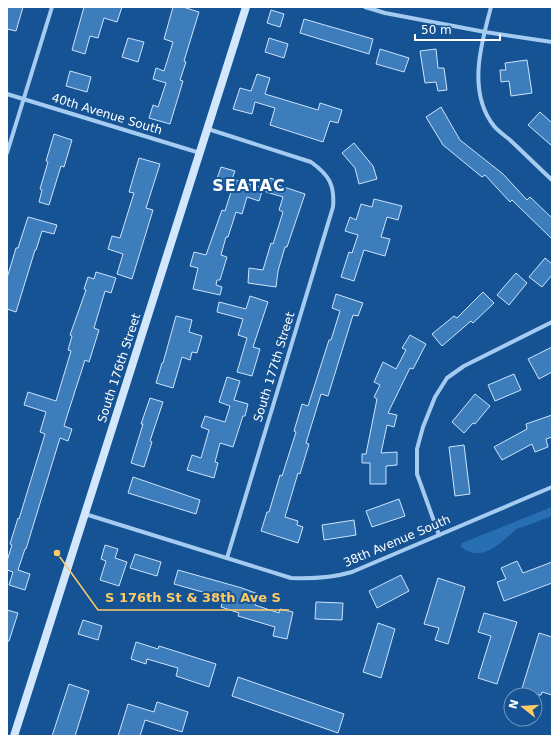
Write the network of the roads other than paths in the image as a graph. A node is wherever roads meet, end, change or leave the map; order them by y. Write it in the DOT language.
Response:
graph roads {
  1 [pos="52,7"];
  2 [pos="246,7"];
  3 [pos="365,7"];
  4 [pos="491,7"];
  5 [pos="485,32"];
  6 [pos="552,42"];
  7 [pos="7,94"];
  8 [pos="24,99"];
  9 [pos="208,129"];
  10 [pos="7,153"];
  11 [pos="201,153"];
  12 [pos="552,180"];
  13 [pos="552,322"];
  14 [pos="552,487"];
  15 [pos="84,514"];
  16 [pos="438,535"];
  17 [pos="227,558"];
  18 [pos="14,736"];
  1 -- 8 [label="street"];
  2 -- 9 [label="street, South 176th Street"];
  3 -- 5 [label="street"];
  4 -- 5 [label="street"];
  5 -- 6 [label="street"];
  5 -- 12 [label="street"];
  7 -- 8 [label="street, 40th Avenue South"];
  8 -- 10 [label="street"];
  8 -- 11 [label="street, 40th Avenue South"];
  9 -- 11 [label="street, South 176th Street"];
  9 -- 17 [label="street, South 177th Street"];
  11 -- 15 [label="street, South 176th Street"];
  13 -- 16 [label="street"];
  14 -- 16 [label="street, 38th Avenue South"];
  15 -- 17 [label="street, 38th Avenue South"];
  15 -- 18 [label="street, South 176th Street"];
  16 -- 17 [label="street, 38th Avenue South"];
}
